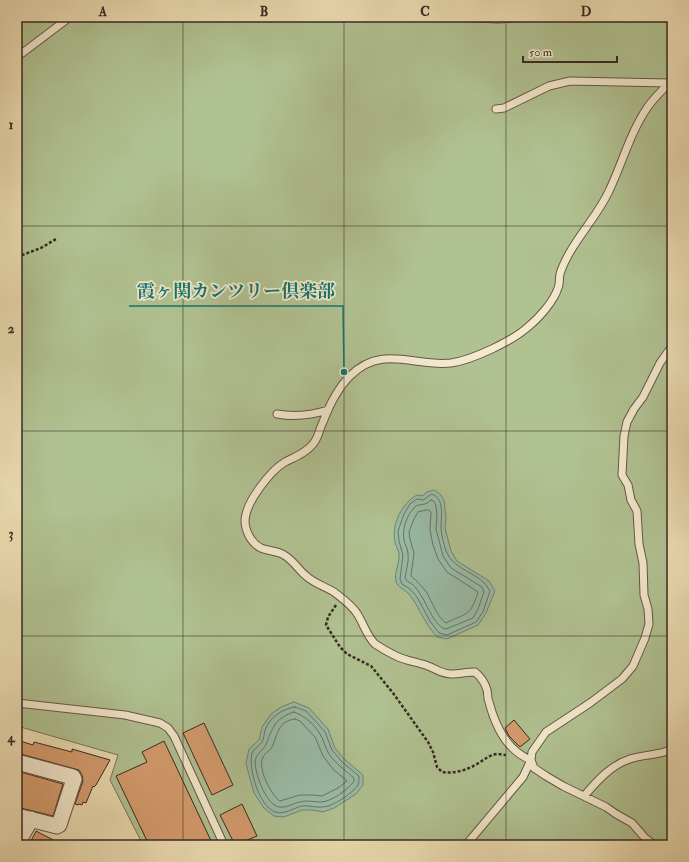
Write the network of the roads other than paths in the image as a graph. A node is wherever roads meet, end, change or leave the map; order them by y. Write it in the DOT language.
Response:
graph roads {
  1 [pos="70,17"];
  2 [pos="451,17"];
  3 [pos="529,17"];
  4 [pos="17,57"];
  5 [pos="671,81"];
  6 [pos="496,109"];
  7 [pos="672,346"];
  8 [pos="328,410"];
  9 [pos="277,414"];
  10 [pos="17,703"];
  11 [pos="672,749"];
  12 [pos="531,760"];
  13 [pos="17,762"];
  14 [pos="584,795"];
  15 [pos="24,817"];
  16 [pos="17,844"];
  17 [pos="224,845"];
  18 [pos="466,845"];
  19 [pos="654,845"];
  1 -- 4 [label="lane"];
  2 -- 3 [label="lane"];
  5 -- 6 [label="lane"];
  5 -- 8 [label="lane"];
  7 -- 12 [label="lane"];
  8 -- 9 [label="lane"];
  8 -- 12 [label="lane"];
  10 -- 17 [label="lane"];
  11 -- 14 [label="lane"];
  12 -- 14 [label="lane"];
  12 -- 18 [label="lane"];
  13 -- 15 [label="street"];
  14 -- 19 [label="lane"];
  15 -- 16 [label="street"];
}
